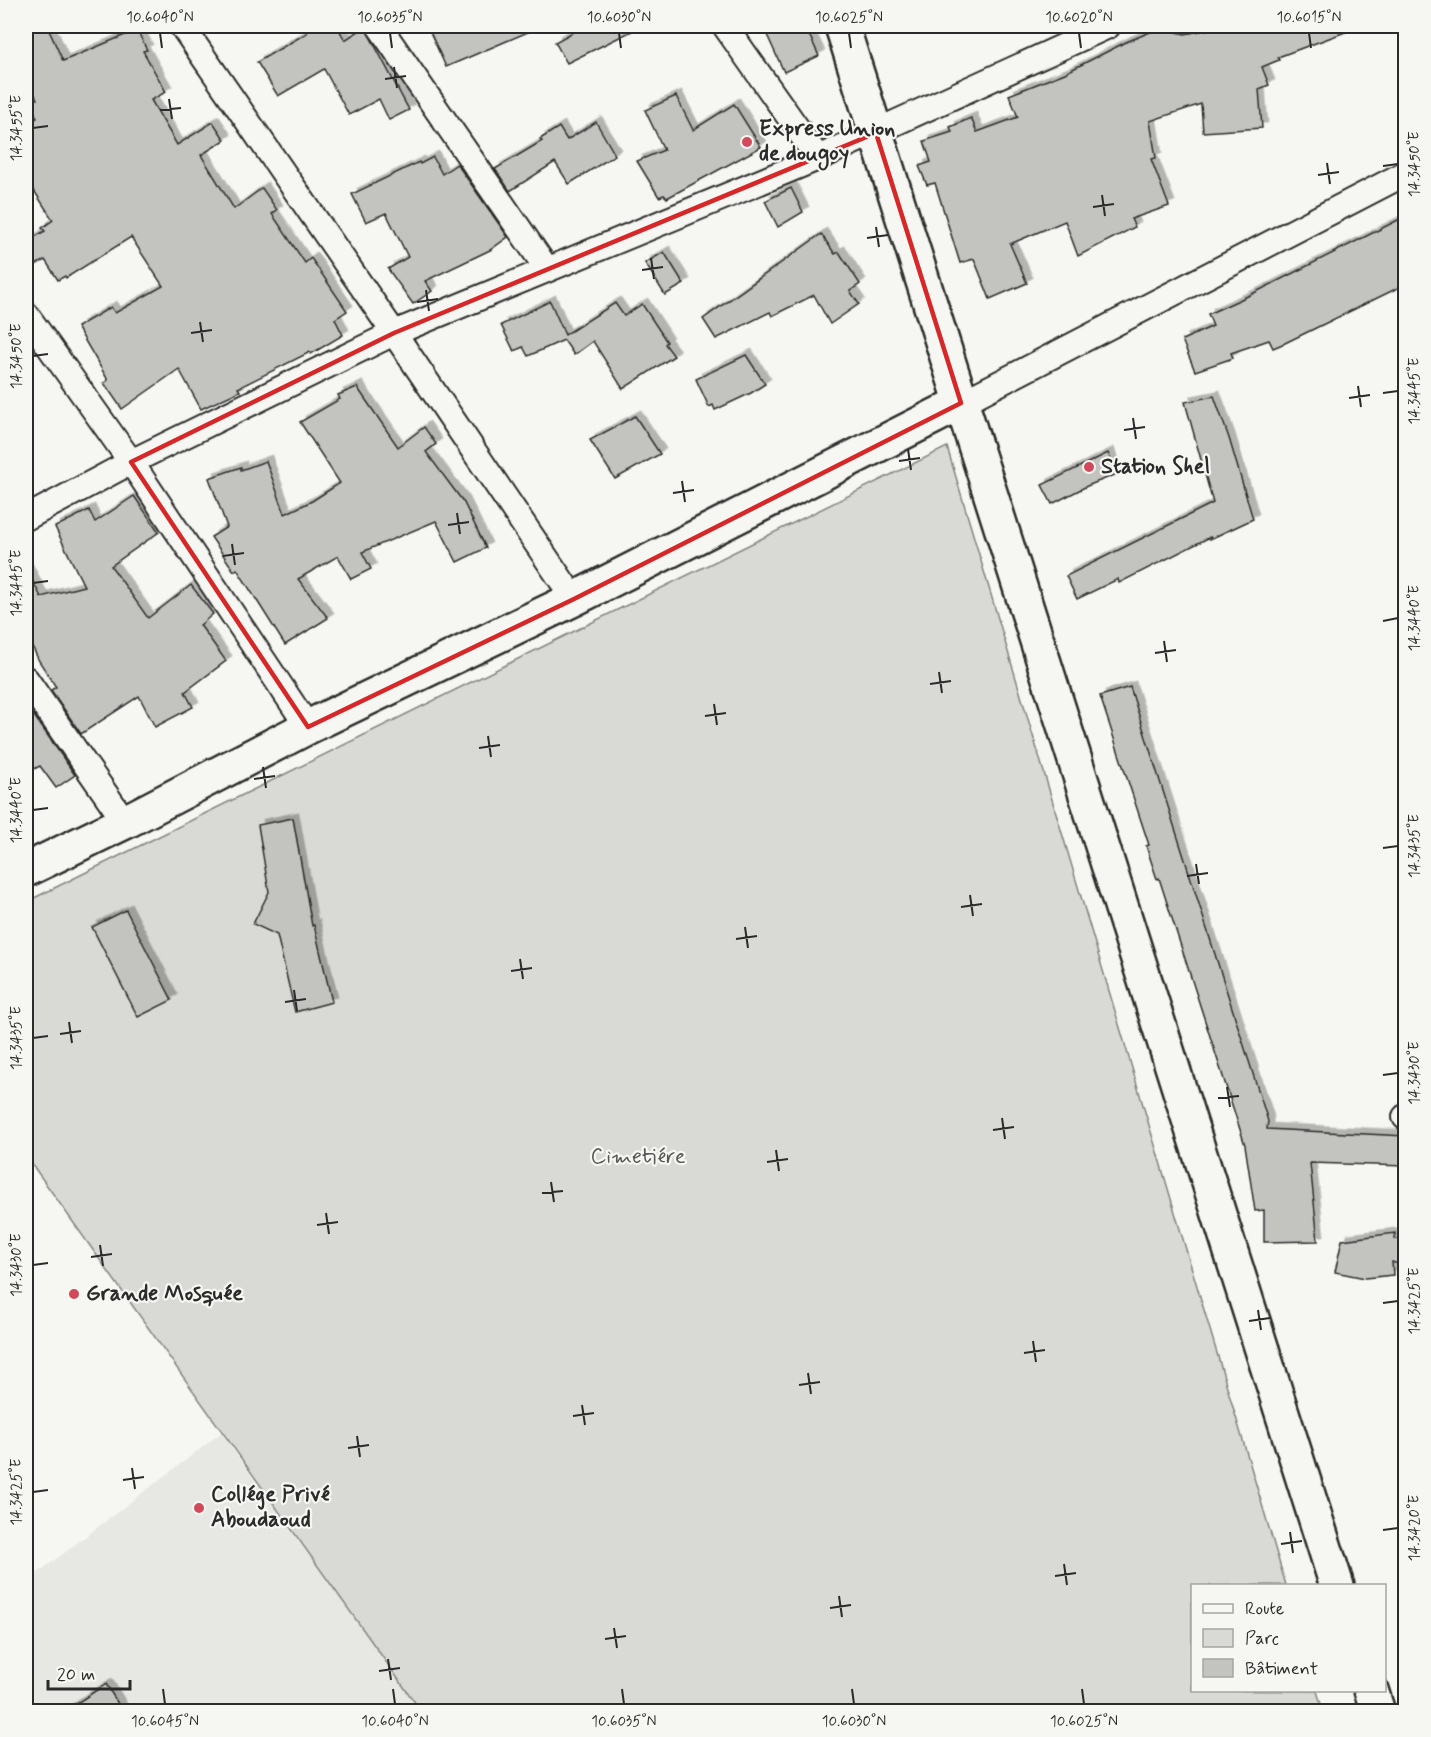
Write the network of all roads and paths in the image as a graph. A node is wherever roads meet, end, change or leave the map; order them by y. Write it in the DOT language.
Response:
graph roads {
  1 [pos="182,26"];
  2 [pos="379,26"];
  3 [pos="725,26"];
  4 [pos="842,26"];
  5 [pos="1108,26"];
  6 [pos="876,133"];
  7 [pos="818,158"];
  8 [pos="1406,173"];
  9 [pos="547,269"];
  10 [pos="26,314"];
  11 [pos="394,333"];
  12 [pos="961,402"];
  13 [pos="131,462"];
  14 [pos="26,518"];
  15 [pos="574,599"];
  16 [pos="26,679"];
  17 [pos="308,727"];
  18 [pos="125,822"];
  19 [pos="26,870"];
  20 [pos="1337,1584"];
  21 [pos="1372,1692"];
  22 [pos="1378,1712"];
  1 -- 11 [label="street"];
  2 -- 9 [label="street"];
  3 -- 7 [label="street"];
  4 -- 6 [label="main road"];
  5 -- 6 [label="street"];
  6 -- 7 [label="street"];
  6 -- 12 [label="main road"];
  7 -- 9 [label="street"];
  8 -- 12 [label="street"];
  9 -- 11 [label="street"];
  10 -- 13 [label="street"];
  11 -- 13 [label="street"];
  11 -- 15 [label="street"];
  12 -- 15 [label="main road"];
  12 -- 20 [label="main road"];
  13 -- 14 [label="street"];
  13 -- 17 [label="street"];
  15 -- 17 [label="main road"];
  16 -- 18 [label="street"];
  17 -- 18 [label="main road"];
  18 -- 19 [label="main road"];
  21 -- 22 [label="main road"];
}
